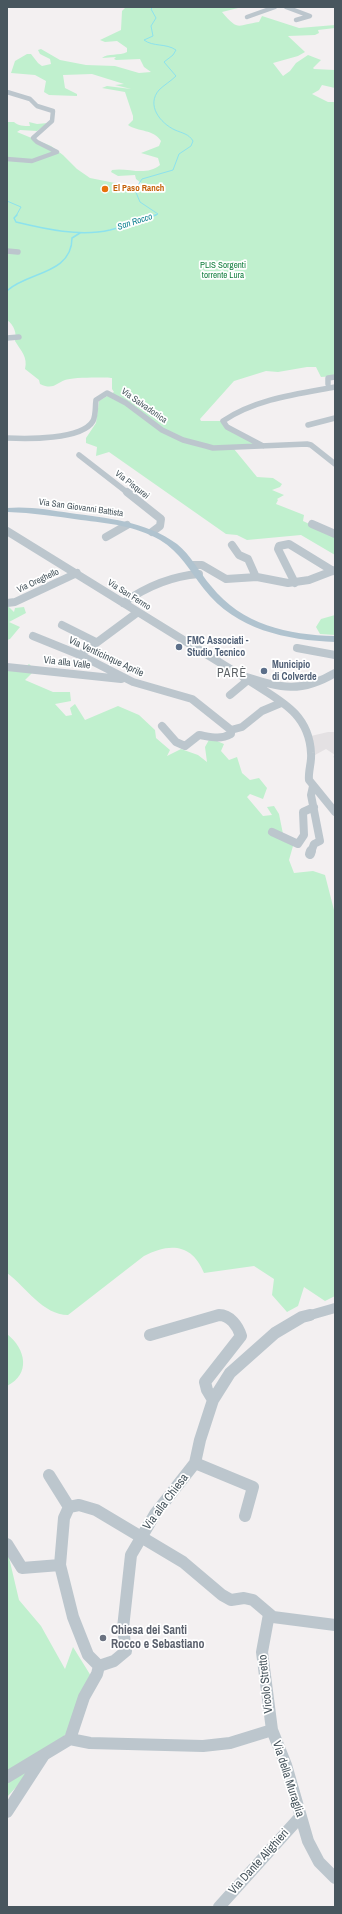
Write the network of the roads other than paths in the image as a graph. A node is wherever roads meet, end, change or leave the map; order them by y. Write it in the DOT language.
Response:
graph roads {
  1 [pos="275,7"];
  2 [pos="286,7"];
  3 [pos="316,15"];
  4 [pos="247,16"];
  5 [pos="310,16"];
  6 [pos="296,20"];
  7 [pos="7,92"];
  8 [pos="7,159"];
  9 [pos="7,251"];
  10 [pos="18,252"];
  11 [pos="19,337"];
  12 [pos="7,338"];
  13 [pos="335,377"];
  14 [pos="328,384"];
  15 [pos="335,387"];
  16 [pos="335,418"];
  17 [pos="308,425"];
  18 [pos="7,438"];
  19 [pos="263,446"];
  20 [pos="79,455"];
  21 [pos="332,462"];
  22 [pos="335,469"];
  23 [pos="8,506"];
  24 [pos="312,524"];
  25 [pos="127,525"];
  26 [pos="7,531"];
  27 [pos="152,532"];
  28 [pos="335,534"];
  29 [pos="106,537"];
  30 [pos="232,545"];
  31 [pos="193,565"];
  32 [pos="334,570"];
  33 [pos="77,574"];
  34 [pos="199,574"];
  35 [pos="256,577"];
  36 [pos="295,583"];
  37 [pos="7,603"];
  38 [pos="123,603"];
  39 [pos="138,612"];
  40 [pos="62,625"];
  41 [pos="33,636"];
  42 [pos="335,639"];
  43 [pos="96,642"];
  44 [pos="297,648"];
  45 [pos="80,655"];
  46 [pos="335,655"];
  47 [pos="7,667"];
  48 [pos="335,673"];
  49 [pos="240,675"];
  50 [pos="124,679"];
  51 [pos="248,680"];
  52 [pos="230,695"];
  53 [pos="280,703"];
  54 [pos="162,726"];
  55 [pos="231,730"];
  56 [pos="313,786"];
  57 [pos="314,807"];
  58 [pos="335,812"];
  59 [pos="272,832"];
  60 [pos="310,854"];
  61 [pos="335,1308"];
  62 [pos="150,1335"];
  63 [pos="213,1400"];
  64 [pos="195,1463"];
  65 [pos="49,1475"];
  66 [pos="69,1508"];
  67 [pos="245,1516"];
  68 [pos="140,1537"];
  69 [pos="7,1544"];
  70 [pos="60,1565"];
  71 [pos="269,1614"];
  72 [pos="335,1625"];
  73 [pos="100,1666"];
  74 [pos="272,1730"];
  75 [pos="70,1739"];
  76 [pos="46,1752"];
  77 [pos="7,1777"];
  78 [pos="7,1812"];
  79 [pos="300,1817"];
  80 [pos="335,1878"];
  81 [pos="219,1907"];
  1 -- 4 [label="street"];
  2 -- 5 [label="street"];
  3 -- 5 [label="street"];
  5 -- 6 [label="street"];
  7 -- 8 [label="street"];
  9 -- 10 [label="street"];
  11 -- 12 [label="street"];
  13 -- 14 [label="street"];
  15 -- 19 [label="street"];
  16 -- 17 [label="street"];
  18 -- 19 [label="street, Via Salvadonica"];
  19 -- 21 [label="street, Via Salvadonica"];
  20 -- 27 [label="street, Via Pisqurei"];
  21 -- 22 [label="street, Via Salvadonica"];
  23 -- 25 [label="main road, Via San Giovanni Battista"];
  24 -- 28 [label="street"];
  25 -- 27 [label="main road, Via San Giovanni Battista"];
  25 -- 29 [label="street, Via San Giovanni Battista"];
  26 -- 33 [label="street, Via San Fermo"];
  27 -- 31 [label="main road, Via San Giovanni Battista"];
  30 -- 35 [label="street"];
  31 -- 34 [label="main road, Via San Giovanni Battista"];
  31 -- 35 [label="street"];
  32 -- 36 [label="street"];
  32 -- 36 [label="street"];
  33 -- 37 [label="street, Via Oreghello"];
  33 -- 38 [label="street, Via San Fermo"];
  34 -- 38 [label="street"];
  34 -- 42 [label="main road, Via San Giovanni Battista"];
  35 -- 36 [label="street"];
  38 -- 39 [label="street, Via San Fermo"];
  39 -- 43 [label="street"];
  39 -- 49 [label="street, Via San Fermo"];
  40 -- 43 [label="street"];
  41 -- 45 [label="street, Via Venticinque Aprile"];
  43 -- 45 [label="street"];
  44 -- 46 [label="street"];
  45 -- 50 [label="street, Via Venticinque Aprile"];
  47 -- 50 [label="street, Via alla Valle"];
  48 -- 49 [label="street"];
  49 -- 51 [label="street, Via San Fermo"];
  50 -- 55 [label="street, Via Venticinque Aprile"];
  51 -- 52 [label="street"];
  51 -- 53 [label="street, Via San Fermo"];
  53 -- 55 [label="street"];
  53 -- 56 [label="street, Via San Fermo"];
  54 -- 55 [label="street"];
  56 -- 57 [label="street"];
  56 -- 58 [label="street"];
  57 -- 59 [label="street"];
  57 -- 60 [label="street"];
  61 -- 63 [label="street, Via alla Chiesa"];
  62 -- 63 [label="street"];
  63 -- 64 [label="street, Via alla Chiesa"];
  64 -- 67 [label="street"];
  64 -- 68 [label="street, Via alla Chiesa"];
  65 -- 66 [label="street"];
  66 -- 68 [label="street"];
  66 -- 70 [label="street"];
  68 -- 71 [label="street"];
  68 -- 73 [label="street, Via alla Chiesa"];
  69 -- 70 [label="street"];
  70 -- 73 [label="street"];
  71 -- 72 [label="street"];
  71 -- 74 [label="street, Vicolo Stretto"];
  73 -- 75 [label="street"];
  74 -- 75 [label="street, Via della Muraglia"];
  74 -- 79 [label="street, Via della Muraglia"];
  75 -- 76 [label="street"];
  76 -- 77 [label="street"];
  76 -- 78 [label="street"];
  79 -- 80 [label="street, Via della Muraglia"];
  79 -- 81 [label="street, Via Dante Alighieri"];
}
